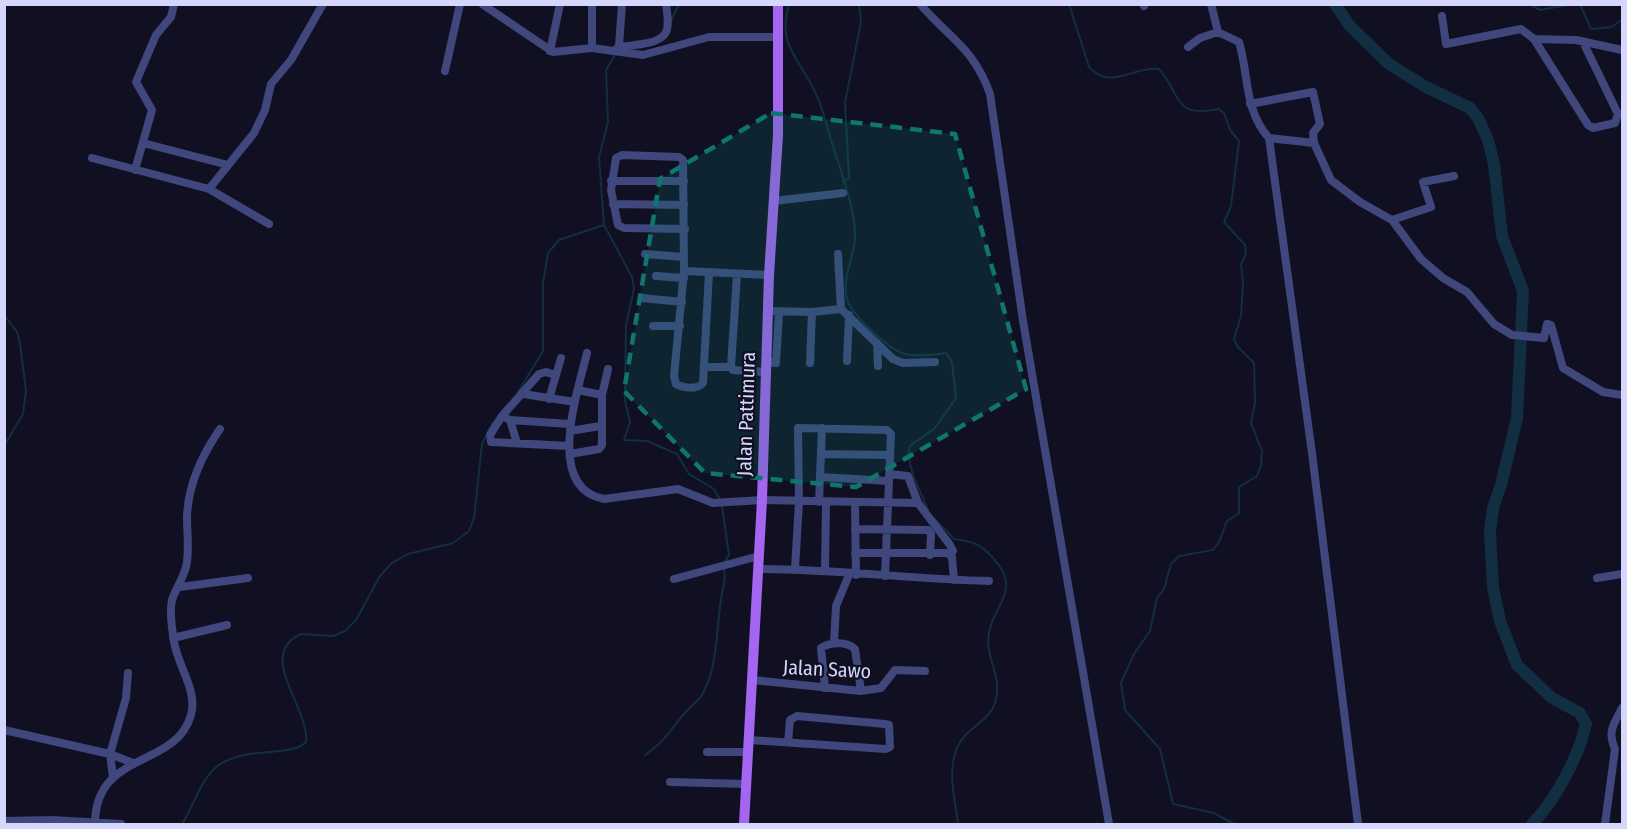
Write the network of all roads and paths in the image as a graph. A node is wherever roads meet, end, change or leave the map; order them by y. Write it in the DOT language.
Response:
graph roads {
  1 [pos="174,4"];
  2 [pos="323,4"];
  3 [pos="460,4"];
  4 [pos="482,4"];
  5 [pos="560,4"];
  6 [pos="592,4"];
  7 [pos="622,4"];
  8 [pos="666,4"];
  9 [pos="778,4"];
  10 [pos="920,4"];
  11 [pos="1211,4"];
  12 [pos="1442,16"];
  13 [pos="1218,32"];
  14 [pos="777,36"];
  15 [pos="1534,39"];
  16 [pos="1194,42"];
  17 [pos="1583,42"];
  18 [pos="592,48"];
  19 [pos="1623,50"];
  20 [pos="550,51"];
  21 [pos="618,51"];
  22 [pos="445,71"];
  23 [pos="1250,104"];
  24 [pos="1269,138"];
  25 [pos="143,143"];
  26 [pos="1314,143"];
  27 [pos="92,158"];
  28 [pos="228,165"];
  29 [pos="135,170"];
  30 [pos="1454,176"];
  31 [pos="611,181"];
  32 [pos="684,181"];
  33 [pos="209,189"];
  34 [pos="843,193"];
  35 [pos="774,201"];
  36 [pos="613,204"];
  37 [pos="684,205"];
  38 [pos="1392,220"];
  39 [pos="269,224"];
  40 [pos="685,229"];
  41 [pos="645,254"];
  42 [pos="838,254"];
  43 [pos="684,256"];
  44 [pos="709,273"];
  45 [pos="684,274"];
  46 [pos="737,274"];
  47 [pos="769,274"];
  48 [pos="656,276"];
  49 [pos="642,298"];
  50 [pos="682,302"];
  51 [pos="841,309"];
  52 [pos="773,311"];
  53 [pos="812,312"];
  54 [pos="849,315"];
  55 [pos="653,326"];
  56 [pos="680,326"];
  57 [pos="877,343"];
  58 [pos="587,353"];
  59 [pos="561,358"];
  60 [pos="846,361"];
  61 [pos="935,362"];
  62 [pos="810,363"];
  63 [pos="878,366"];
  64 [pos="704,367"];
  65 [pos="731,367"];
  66 [pos="766,367"];
  67 [pos="608,369"];
  68 [pos="555,375"];
  69 [pos="578,390"];
  70 [pos="523,394"];
  71 [pos="602,395"];
  72 [pos="1623,395"];
  73 [pos="549,399"];
  74 [pos="575,402"];
  75 [pos="506,418"];
  76 [pos="600,426"];
  77 [pos="570,427"];
  78 [pos="822,428"];
  79 [pos="220,429"];
  80 [pos="517,442"];
  81 [pos="569,450"];
  82 [pos="821,454"];
  83 [pos="890,455"];
  84 [pos="820,477"];
  85 [pos="889,477"];
  86 [pos="762,500"];
  87 [pos="799,502"];
  88 [pos="822,503"];
  89 [pos="918,503"];
  90 [pos="855,504"];
  91 [pos="888,504"];
  92 [pos="855,529"];
  93 [pos="886,529"];
  94 [pos="855,553"];
  95 [pos="885,554"];
  96 [pos="930,555"];
  97 [pos="950,555"];
  98 [pos="759,556"];
  99 [pos="758,569"];
  100 [pos="795,569"];
  101 [pos="825,570"];
  102 [pos="1623,574"];
  103 [pos="852,575"];
  104 [pos="885,576"];
  105 [pos="248,578"];
  106 [pos="1597,578"];
  107 [pos="674,579"];
  108 [pos="954,580"];
  109 [pos="989,581"];
  110 [pos="180,587"];
  111 [pos="227,625"];
  112 [pos="174,638"];
  113 [pos="834,643"];
  114 [pos="925,671"];
  115 [pos="128,673"];
  116 [pos="753,680"];
  117 [pos="825,688"];
  118 [pos="861,691"];
  119 [pos="1623,708"];
  120 [pos="4,730"];
  121 [pos="749,740"];
  122 [pos="788,742"];
  123 [pos="707,752"];
  124 [pos="748,752"];
  125 [pos="110,754"];
  126 [pos="133,763"];
  127 [pos="113,777"];
  128 [pos="670,782"];
  129 [pos="746,784"];
  130 [pos="4,821"];
  131 [pos="52,822"];
  132 [pos="95,823"];
  133 [pos="121,825"];
  134 [pos="744,825"];
  135 [pos="1109,825"];
  136 [pos="1358,825"];
  137 [pos="1605,825"];
  1 -- 25 [label="street"];
  2 -- 28 [label="street"];
  3 -- 22 [label="street"];
  4 -- 20 [label="street"];
  5 -- 20 [label="street"];
  6 -- 18 [label="street"];
  7 -- 21 [label="street"];
  8 -- 21 [label="street"];
  9 -- 14 [label="main road, Jalan Pattimura"];
  10 -- 135 [label="street"];
  11 -- 13 [label="street"];
  12 -- 15 [label="street"];
  13 -- 16 [label="street"];
  13 -- 23 [label="street"];
  14 -- 21 [label="street"];
  14 -- 35 [label="main road, Jalan Pattimura"];
  15 -- 17 [label="street"];
  15 -- 17 [label="street"];
  17 -- 19 [label="street"];
  18 -- 20 [label="street"];
  18 -- 21 [label="street"];
  23 -- 24 [label="street"];
  23 -- 26 [label="street"];
  24 -- 26 [label="street"];
  24 -- 136 [label="street"];
  25 -- 28 [label="street"];
  25 -- 29 [label="street"];
  26 -- 38 [label="street"];
  27 -- 29 [label="street"];
  28 -- 33 [label="street"];
  29 -- 33 [label="street"];
  30 -- 38 [label="street"];
  31 -- 32 [label="street"];
  31 -- 32 [label="street"];
  31 -- 36 [label="street"];
  32 -- 37 [label="street"];
  33 -- 39 [label="street"];
  34 -- 35 [label="street"];
  35 -- 47 [label="main road, Jalan Pattimura"];
  36 -- 37 [label="street"];
  36 -- 40 [label="street"];
  37 -- 40 [label="street"];
  38 -- 72 [label="street"];
  40 -- 43 [label="street"];
  41 -- 43 [label="street"];
  42 -- 51 [label="street"];
  43 -- 45 [label="street"];
  44 -- 45 [label="street"];
  44 -- 46 [label="street"];
  44 -- 64 [label="street"];
  45 -- 48 [label="street"];
  45 -- 50 [label="street"];
  46 -- 47 [label="street"];
  46 -- 65 [label="street"];
  47 -- 52 [label="main road, Jalan Pattimura"];
  49 -- 50 [label="street"];
  50 -- 56 [label="street"];
  51 -- 53 [label="street"];
  51 -- 54 [label="street"];
  52 -- 53 [label="street"];
  52 -- 66 [label="main road, Jalan Pattimura"];
  53 -- 62 [label="street"];
  54 -- 57 [label="street"];
  54 -- 60 [label="street"];
  55 -- 56 [label="street"];
  56 -- 64 [label="street"];
  57 -- 61 [label="street"];
  57 -- 63 [label="street"];
  58 -- 69 [label="street"];
  59 -- 68 [label="street"];
  64 -- 65 [label="street"];
  65 -- 66 [label="street"];
  66 -- 86 [label="main road, Jalan Pattimura"];
  67 -- 71 [label="street"];
  68 -- 70 [label="street"];
  68 -- 73 [label="street"];
  69 -- 71 [label="street"];
  69 -- 74 [label="street"];
  70 -- 73 [label="street"];
  70 -- 75 [label="street"];
  71 -- 76 [label="street"];
  73 -- 74 [label="street"];
  74 -- 77 [label="street"];
  75 -- 77 [label="street"];
  75 -- 80 [label="street"];
  75 -- 80 [label="street"];
  76 -- 77 [label="street"];
  76 -- 81 [label="street"];
  77 -- 81 [label="street"];
  78 -- 82 [label="street"];
  78 -- 83 [label="street"];
  78 -- 87 [label="street"];
  79 -- 110 [label="street"];
  80 -- 81 [label="street"];
  81 -- 86 [label="street"];
  82 -- 83 [label="street"];
  82 -- 84 [label="street"];
  83 -- 85 [label="street"];
  84 -- 85 [label="street"];
  84 -- 88 [label="street"];
  85 -- 89 [label="street"];
  85 -- 91 [label="street"];
  86 -- 87 [label="street"];
  86 -- 98 [label="main road, Jalan Pattimura"];
  87 -- 88 [label="street"];
  87 -- 100 [label="street"];
  88 -- 90 [label="street"];
  88 -- 101 [label="street"];
  89 -- 91 [label="street"];
  89 -- 97 [label="street"];
  90 -- 91 [label="street"];
  90 -- 92 [label="street"];
  91 -- 93 [label="street"];
  92 -- 93 [label="street"];
  92 -- 94 [label="street"];
  93 -- 95 [label="street"];
  93 -- 96 [label="street"];
  94 -- 95 [label="street"];
  94 -- 103 [label="street"];
  95 -- 96 [label="street"];
  95 -- 104 [label="street"];
  96 -- 97 [label="street"];
  97 -- 108 [label="street"];
  98 -- 99 [label="main road, Jalan Pattimura"];
  98 -- 107 [label="street"];
  99 -- 100 [label="street"];
  99 -- 116 [label="main road, Jalan Pattimura"];
  100 -- 101 [label="street"];
  101 -- 103 [label="street"];
  102 -- 106 [label="street"];
  103 -- 104 [label="street"];
  103 -- 113 [label="street"];
  104 -- 108 [label="street"];
  105 -- 110 [label="street"];
  108 -- 109 [label="street"];
  110 -- 112 [label="street"];
  111 -- 112 [label="street"];
  112 -- 126 [label="street"];
  113 -- 117 [label="street"];
  113 -- 118 [label="street"];
  114 -- 118 [label="street, Jalan Sawo"];
  115 -- 125 [label="street"];
  116 -- 117 [label="street, Jalan Sawo"];
  116 -- 121 [label="main road, Jalan Pattimura"];
  117 -- 118 [label="street, Jalan Sawo"];
  119 -- 137 [label="street"];
  120 -- 125 [label="street"];
  121 -- 122 [label="street"];
  121 -- 124 [label="main road, Jalan Pattimura"];
  122 -- 122 [label="street"];
  123 -- 124 [label="street"];
  124 -- 129 [label="main road, Jalan Pattimura"];
  125 -- 126 [label="street"];
  125 -- 127 [label="street"];
  126 -- 127 [label="street"];
  127 -- 132 [label="street"];
  128 -- 129 [label="street"];
  129 -- 134 [label="main road, Jalan Pattimura"];
  130 -- 131 [label="street"];
  131 -- 132 [label="street"];
  132 -- 133 [label="street"];
}
